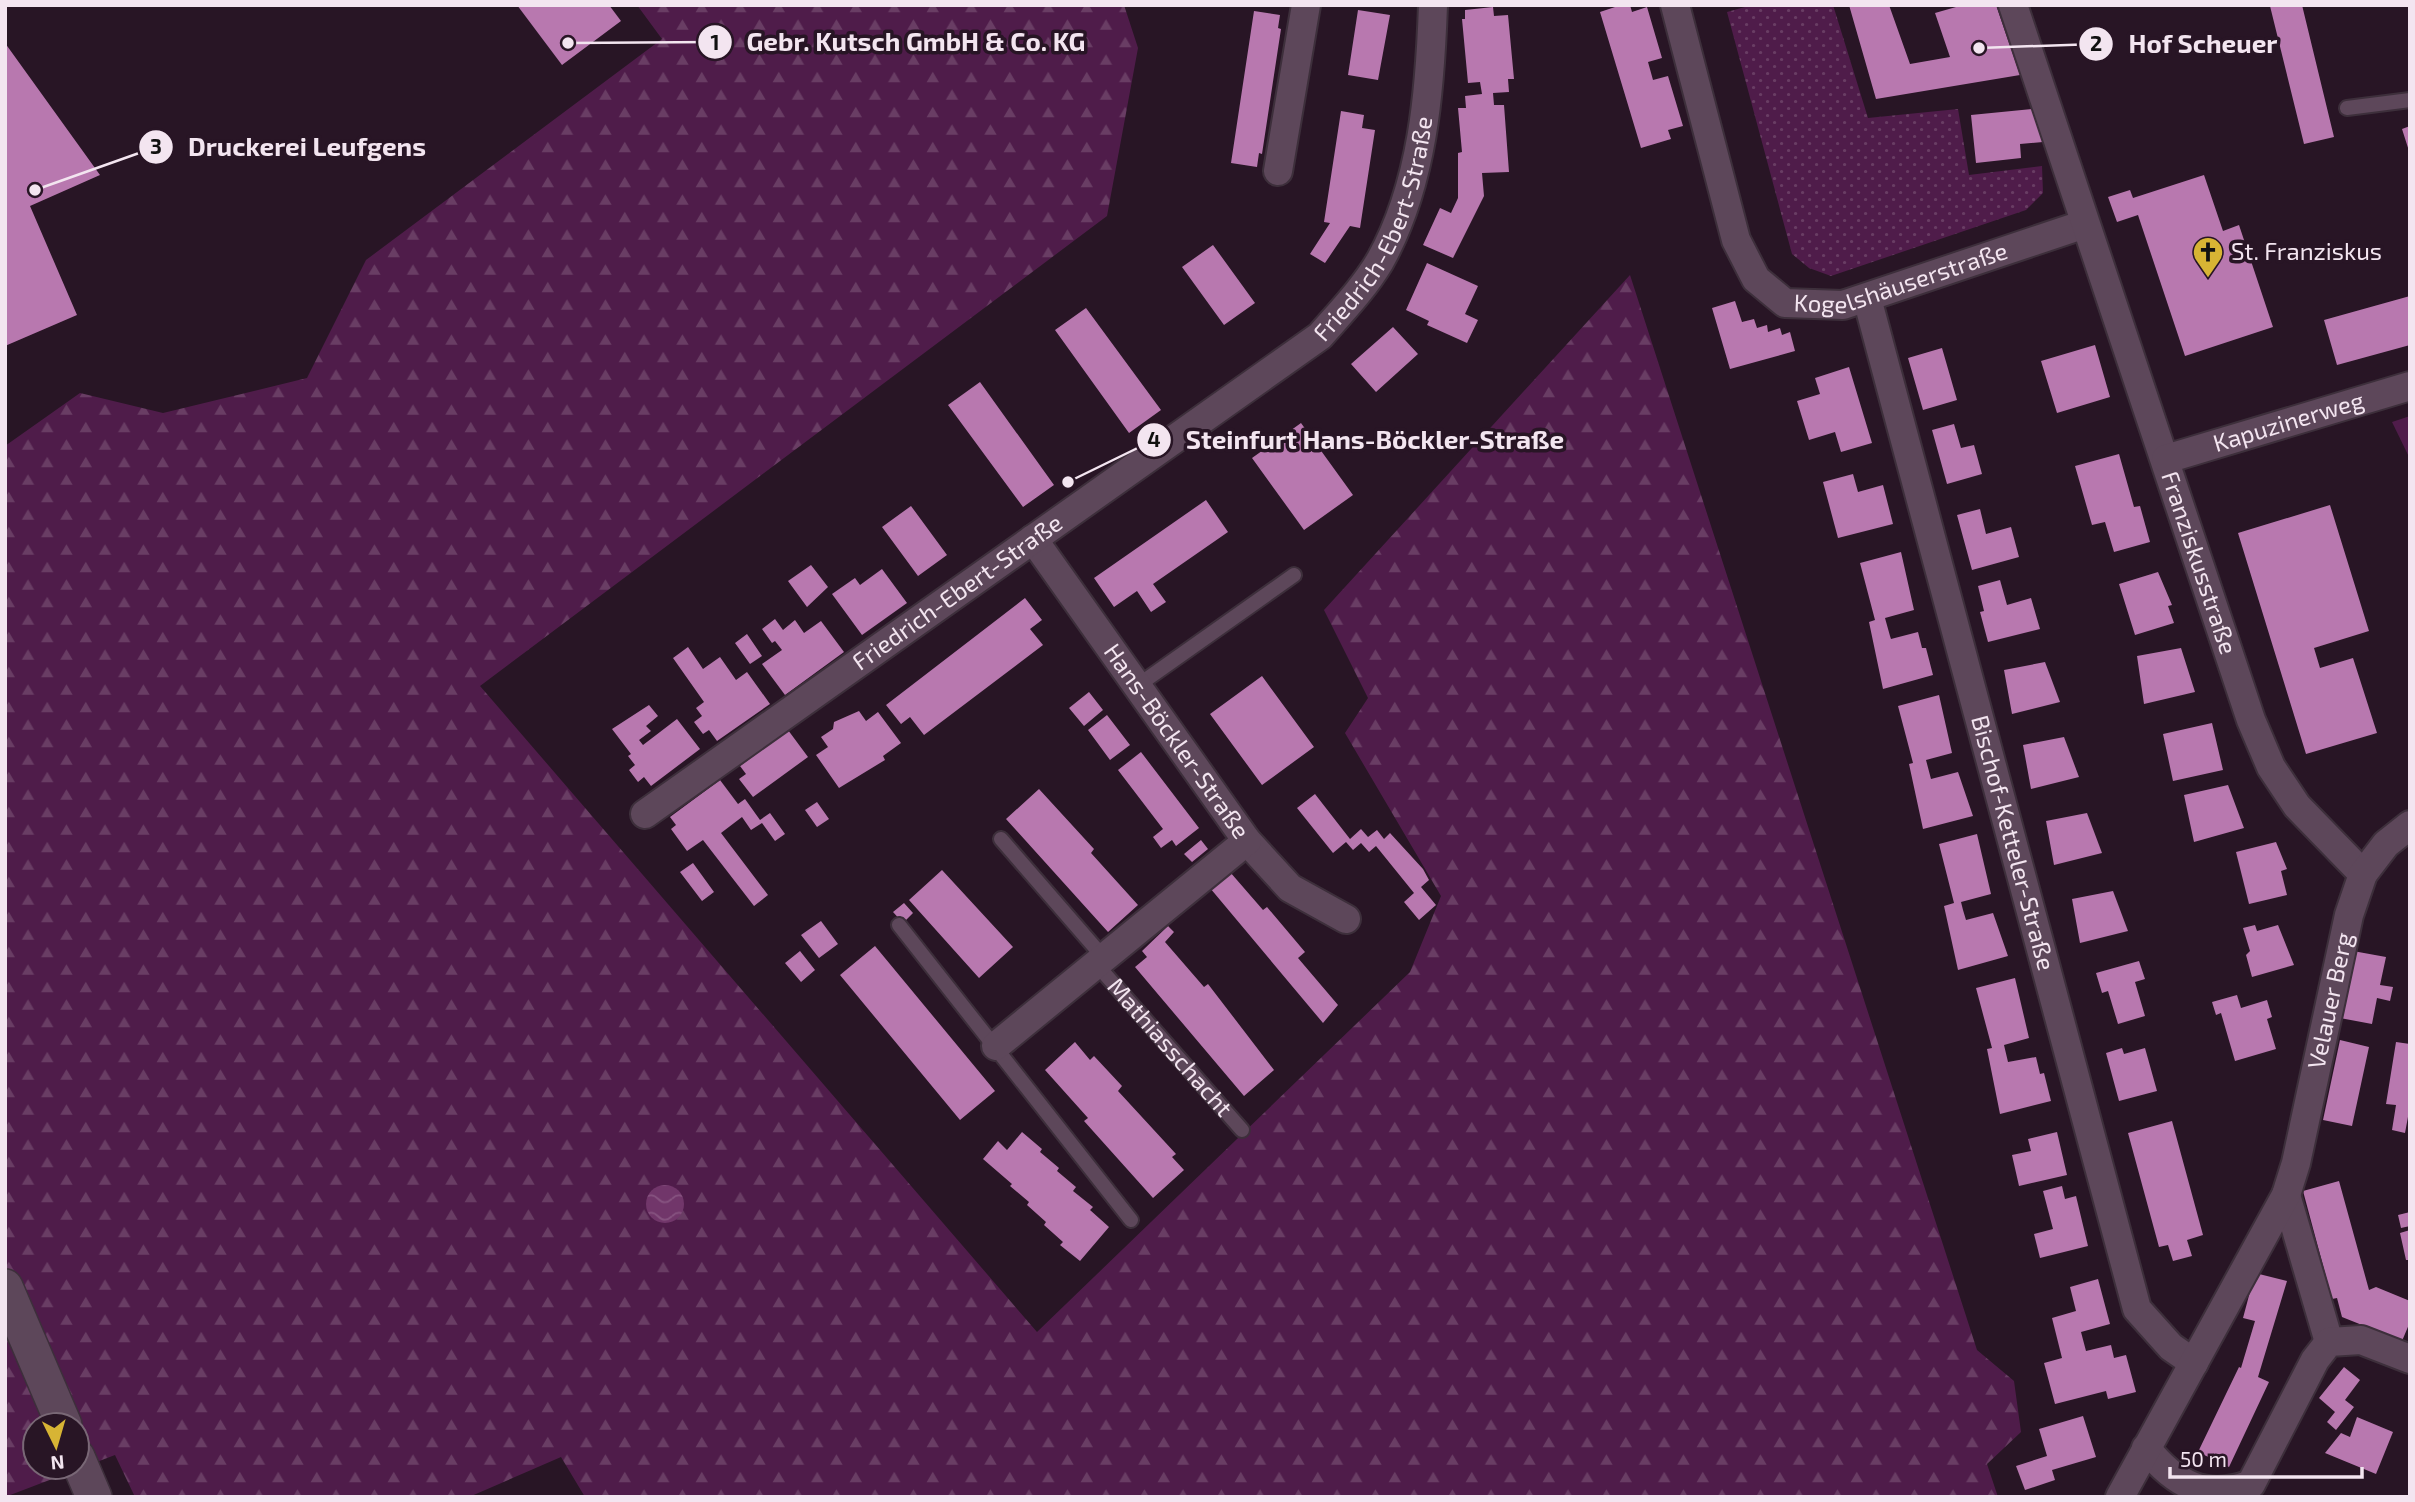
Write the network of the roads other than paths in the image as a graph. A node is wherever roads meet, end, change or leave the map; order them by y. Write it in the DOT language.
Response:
graph roads {
  1 [pos="1306,5"];
  2 [pos="1433,5"];
  3 [pos="1675,5"];
  4 [pos="2013,5"];
  5 [pos="2410,100"];
  6 [pos="2347,108"];
  7 [pos="1278,171"];
  8 [pos="2085,224"];
  9 [pos="1867,298"];
  10 [pos="2410,386"];
  11 [pos="2166,458"];
  12 [pos="1033,539"];
  13 [pos="1294,575"];
  14 [pos="1137,687"];
  15 [pos="645,814"];
  16 [pos="2410,825"];
  17 [pos="1001,839"];
  18 [pos="1247,841"];
  19 [pos="2363,874"];
  20 [pos="1346,919"];
  21 [pos="899,925"];
  22 [pos="1100,961"];
  23 [pos="996,1046"];
  24 [pos="1242,1130"];
  25 [pos="2286,1195"];
  26 [pos="1131,1220"];
  27 [pos="5,1287"];
  28 [pos="2329,1342"];
  29 [pos="2410,1359"];
  30 [pos="2194,1363"];
  31 [pos="58,1411"];
  32 [pos="2146,1448"];
  33 [pos="2252,1490"];
  34 [pos="2120,1497"];
  1 -- 7 [label="street"];
  2 -- 12 [label="street, Friedrich-Ebert-Straße"];
  3 -- 9 [label="street, Kogelshäuserstraße"];
  4 -- 8 [label="street, Franziskusstraße"];
  5 -- 6 [label="lane"];
  8 -- 9 [label="street, Kogelshäuserstraße"];
  8 -- 11 [label="street, Franziskusstraße"];
  9 -- 30 [label="street, Bischof-Ketteler-Straße"];
  10 -- 11 [label="street, Kapuzinerweg"];
  11 -- 19 [label="street, Franziskusstraße"];
  12 -- 14 [label="street, Hans-Böckler-Straße"];
  12 -- 15 [label="street, Friedrich-Ebert-Straße"];
  13 -- 14 [label="lane"];
  14 -- 18 [label="street, Hans-Böckler-Straße"];
  16 -- 19 [label="street, Velauer Berg"];
  17 -- 22 [label="lane, Mathiasschacht"];
  18 -- 20 [label="street, Hans-Böckler-Straße"];
  18 -- 22 [label="street, Mathiasschacht"];
  19 -- 25 [label="street, Velauer Berg"];
  21 -- 23 [label="lane"];
  22 -- 23 [label="street, Mathiasschacht"];
  22 -- 24 [label="lane, Mathiasschacht"];
  23 -- 26 [label="lane"];
  25 -- 28 [label="street"];
  25 -- 30 [label="street, Velauer Berg"];
  27 -- 31 [label="street"];
  28 -- 29 [label="street"];
  28 -- 33 [label="street"];
  30 -- 32 [label="street, Velauer Berg"];
  32 -- 33 [label="street"];
  32 -- 34 [label="street, Velauer Berg"];
}
